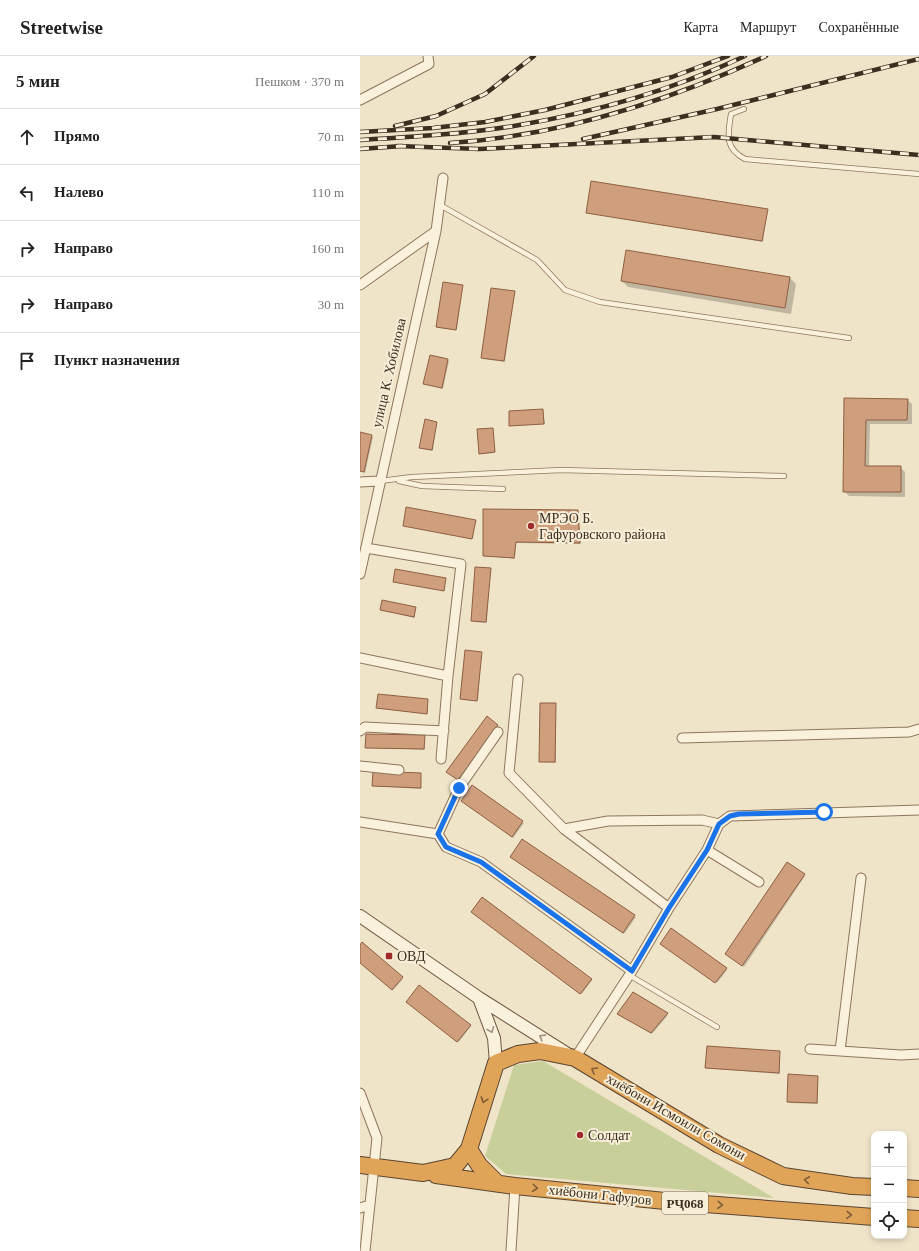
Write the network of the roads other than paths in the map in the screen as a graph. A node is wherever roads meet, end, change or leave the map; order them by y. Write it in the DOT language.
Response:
graph roads {
  1 [pos="428,56"];
  2 [pos="360,100"];
  3 [pos="744,109"];
  4 [pos="919,174"];
  5 [pos="443,178"];
  6 [pos="440,205"];
  7 [pos="436,231"];
  8 [pos="360,285"];
  9 [pos="849,338"];
  10 [pos="784,476"];
  11 [pos="396,480"];
  12 [pos="379,481"];
  13 [pos="360,482"];
  14 [pos="503,489"];
  15 [pos="366,548"];
  16 [pos="360,574"];
  17 [pos="360,658"];
  18 [pos="448,676"];
  19 [pos="518,679"];
  20 [pos="919,729"];
  21 [pos="360,731"];
  22 [pos="444,731"];
  23 [pos="498,732"];
  24 [pos="682,738"];
  25 [pos="441,759"];
  26 [pos="360,766"];
  27 [pos="399,770"];
  28 [pos="919,810"];
  29 [pos="360,822"];
  30 [pos="719,824"];
  31 [pos="564,829"];
  32 [pos="438,834"];
  33 [pos="707,850"];
  34 [pos="861,878"];
  35 [pos="759,882"];
  36 [pos="669,908"];
  37 [pos="360,916"];
  38 [pos="630,973"];
  39 [pos="479,998"];
  40 [pos="717,1027"];
  41 [pos="810,1050"];
  42 [pos="840,1051"];
  43 [pos="919,1054"];
  44 [pos="575,1058"];
  45 [pos="496,1063"];
  46 [pos="360,1093"];
  47 [pos="469,1149"];
  48 [pos="367,1166"];
  49 [pos="423,1173"];
  50 [pos="496,1182"];
  51 [pos="515,1186"];
  52 [pos="871,1187"];
  53 [pos="907,1188"];
  54 [pos="919,1189"];
  55 [pos="370,1205"];
  56 [pos="360,1208"];
  57 [pos="871,1217"];
  58 [pos="907,1218"];
  59 [pos="919,1219"];
  60 [pos="365,1251"];
  61 [pos="511,1251"];
  1 -- 2 [label="street"];
  3 -- 4 [label="lane"];
  5 -- 6 [label="street, улица К. Хобилова"];
  6 -- 7 [label="street, улица К. Хобилова"];
  6 -- 9 [label="lane"];
  7 -- 8 [label="street"];
  7 -- 12 [label="street, улица К. Хобилова"];
  10 -- 11 [label="lane"];
  11 -- 12 [label="lane"];
  11 -- 14 [label="lane"];
  12 -- 13 [label="street"];
  12 -- 15 [label="street, улица К. Хобилова"];
  15 -- 16 [label="street, улица К. Хобилова"];
  15 -- 18 [label="street"];
  17 -- 18 [label="street"];
  18 -- 22 [label="street"];
  19 -- 31 [label="street"];
  20 -- 24 [label="street"];
  21 -- 22 [label="street"];
  22 -- 25 [label="street"];
  23 -- 32 [label="street"];
  26 -- 27 [label="street"];
  28 -- 30 [label="street"];
  29 -- 32 [label="street"];
  30 -- 31 [label="street"];
  30 -- 33 [label="street"];
  31 -- 36 [label="street"];
  32 -- 38 [label="street"];
  33 -- 35 [label="street"];
  33 -- 36 [label="street"];
  34 -- 42 [label="street"];
  36 -- 38 [label="street"];
  37 -- 39 [label="street"];
  38 -- 40 [label="lane"];
  38 -- 44 [label="street"];
  44 -- 39 [label="street, one-way"];
  39 -- 45 [label="street, one-way"];
  41 -- 42 [label="street"];
  42 -- 43 [label="street"];
  44 -- 45 [label="highway, хиёбони Исмоили Сомони"];
  52 -- 44 [label="highway, хиёбони Исмоили Сомони, one-way"];
  45 -- 47 [label="highway, РҶ068, one-way"];
  46 -- 48 [label="street"];
  47 -- 49 [label="highway, РҶ068"];
  47 -- 50 [label="highway"];
  48 -- 49 [label="highway, РҶ068"];
  48 -- 55 [label="street"];
  49 -- 50 [label="highway, хиёбони Гафуров / РҶ068"];
  50 -- 51 [label="highway, хиёбони Гафуров / РҶ068"];
  51 -- 57 [label="highway, хиёбони Гафуров / РҶ068, one-way"];
  51 -- 61 [label="street"];
  53 -- 54 [label="highway"];
  55 -- 56 [label="street"];
  55 -- 60 [label="street"];
  58 -- 59 [label="highway"];
}
